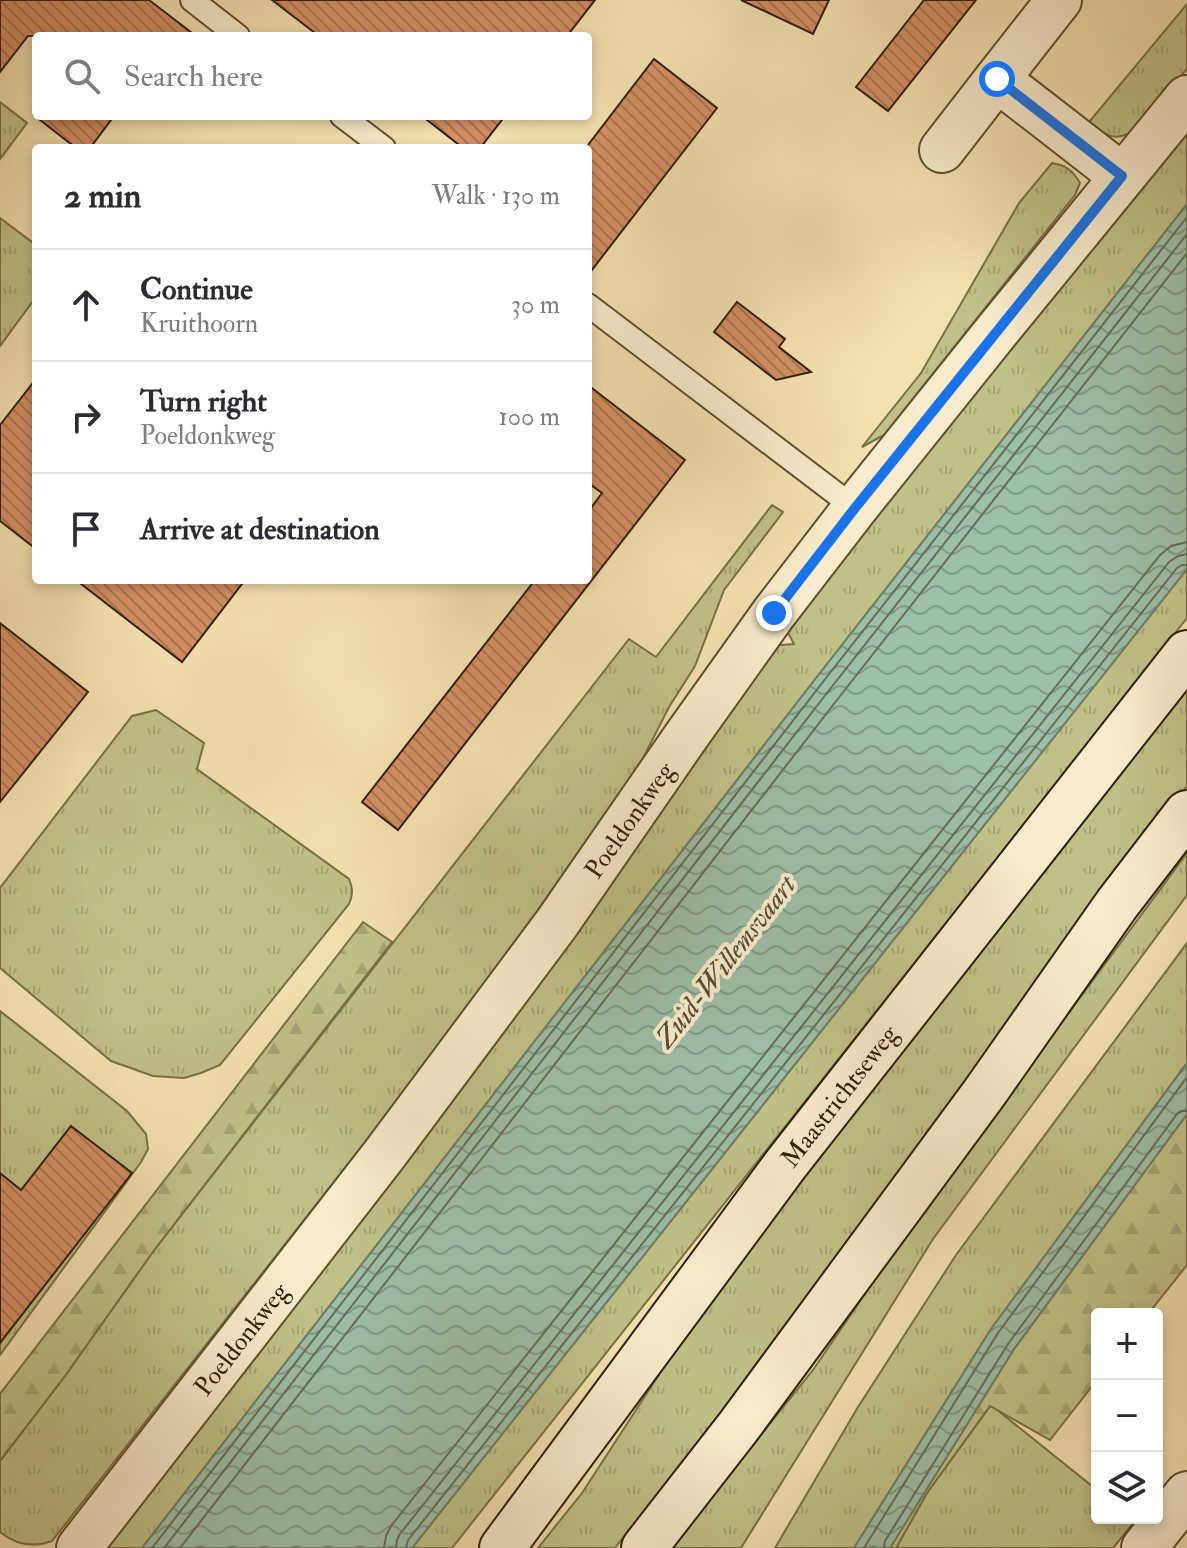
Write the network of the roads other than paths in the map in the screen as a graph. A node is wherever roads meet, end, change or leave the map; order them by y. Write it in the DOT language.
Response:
graph roads {
  1 [pos="192,0"];
  2 [pos="1059,0"];
  3 [pos="233,32"];
  4 [pos="997,79"];
  5 [pos="1187,98"];
  6 [pos="347,120"];
  7 [pos="379,144"];
  8 [pos="942,150"];
  9 [pos="1122,176"];
  10 [pos="592,308"];
  11 [pos="855,508"];
  12 [pos="1187,653"];
  13 [pos="1187,813"];
  14 [pos="1187,1494"];
  15 [pos="79,1548"];
  16 [pos="502,1548"];
  17 [pos="644,1548"];
  18 [pos="1144,1548"];
  1 -- 3 [label="lane"];
  2 -- 4 [label="street"];
  4 -- 8 [label="street"];
  4 -- 9 [label="street"];
  5 -- 9 [label="street, Poeldonkweg"];
  6 -- 7 [label="lane"];
  9 -- 11 [label="street, Poeldonkweg"];
  10 -- 11 [label="lane"];
  11 -- 15 [label="street, Poeldonkweg"];
  12 -- 16 [label="street, Maastrichtseweg"];
  13 -- 17 [label="street"];
  14 -- 18 [label="street"];
}
